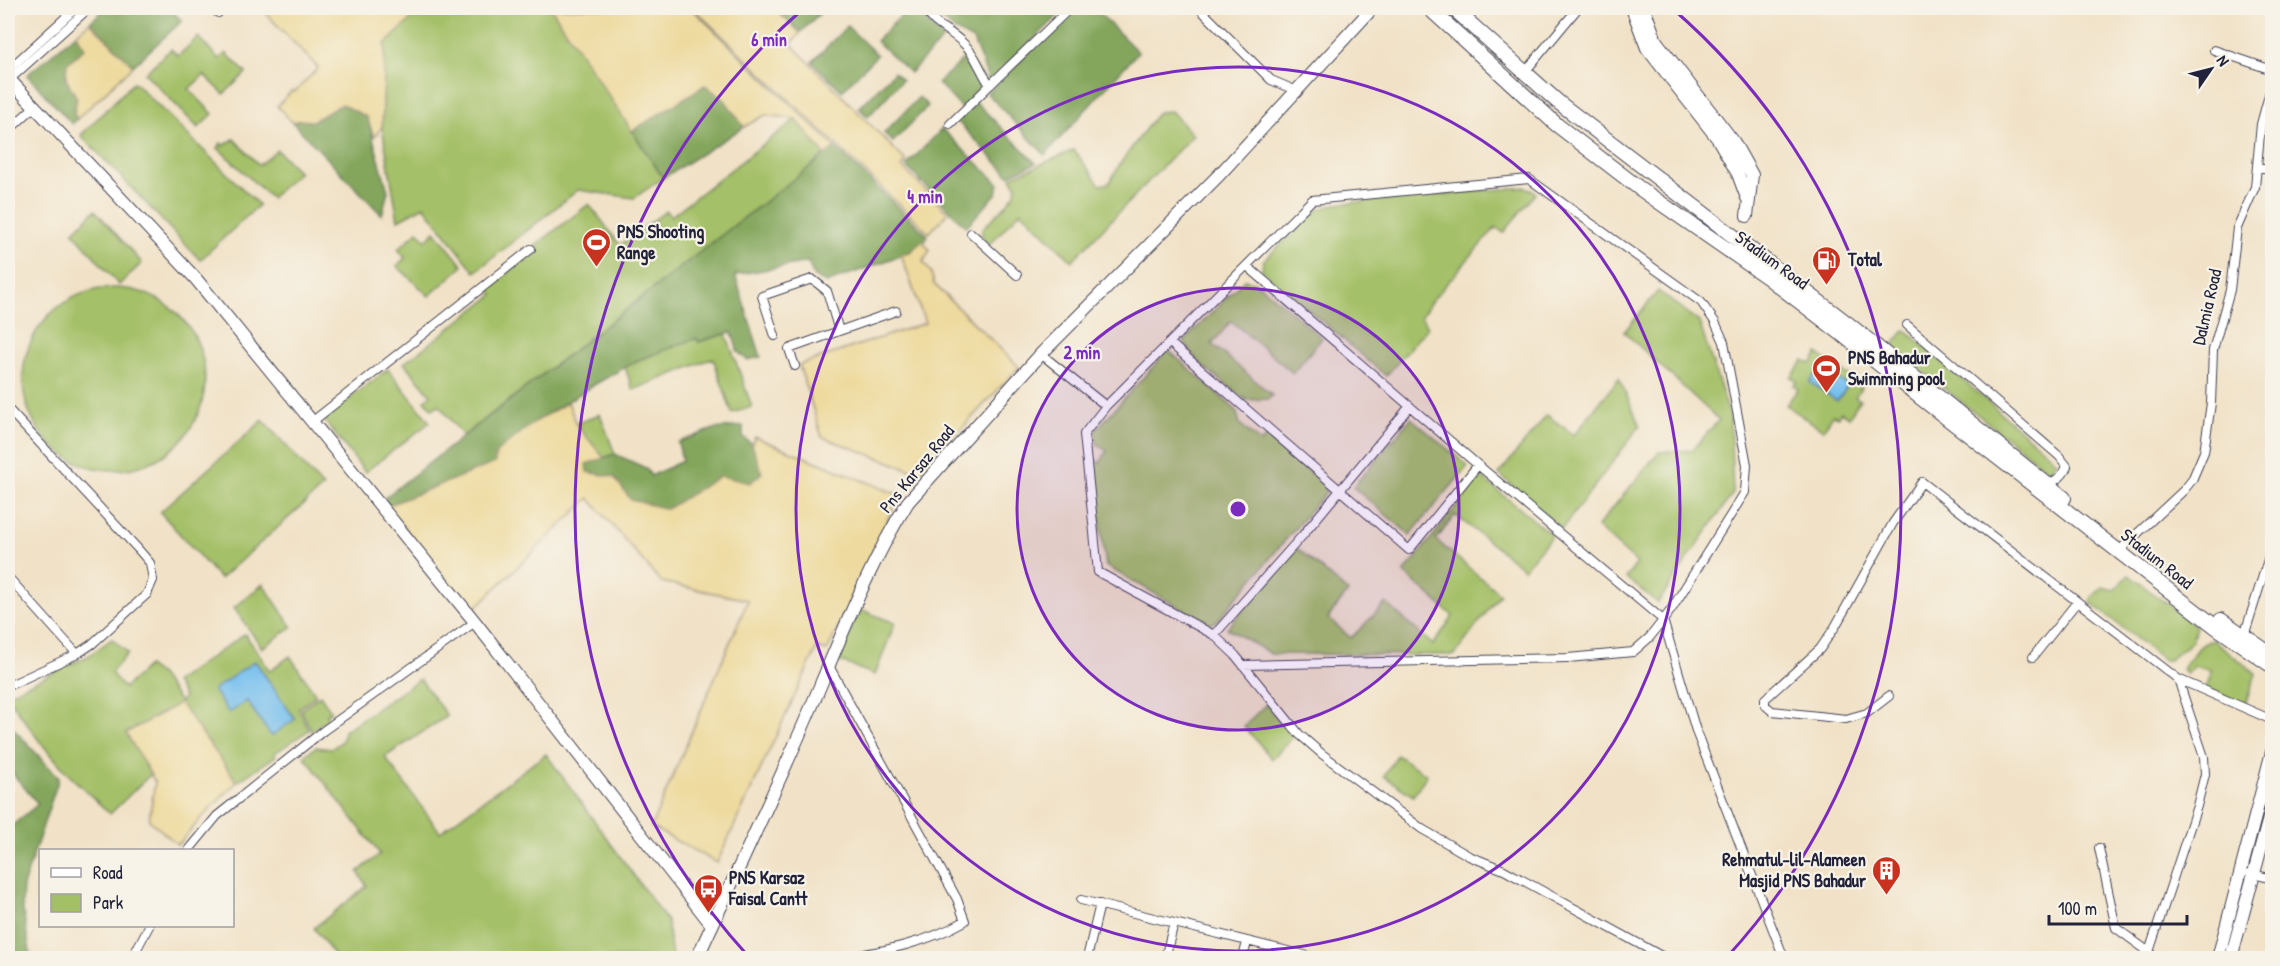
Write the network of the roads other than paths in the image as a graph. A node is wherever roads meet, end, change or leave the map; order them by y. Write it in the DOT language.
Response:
graph roads {
  1 [pos="76,8"];
  2 [pos="89,8"];
  3 [pos="924,8"];
  4 [pos="1070,8"];
  5 [pos="1199,8"];
  6 [pos="1429,8"];
  7 [pos="1453,8"];
  8 [pos="1578,8"];
  9 [pos="1632,8"];
  10 [pos="1644,8"];
  11 [pos="1368,13"];
  12 [pos="2214,50"];
  13 [pos="2272,70"];
  14 [pos="1524,73"];
  15 [pos="8,76"];
  16 [pos="2272,84"];
  17 [pos="990,85"];
  18 [pos="1297,91"];
  19 [pos="34,107"];
  20 [pos="950,124"];
  21 [pos="8,132"];
  22 [pos="2257,168"];
  23 [pos="2272,168"];
  24 [pos="1748,202"];
  25 [pos="1747,216"];
  26 [pos="970,233"];
  27 [pos="531,249"];
  28 [pos="1247,266"];
  29 [pos="1017,275"];
  30 [pos="896,311"];
  31 [pos="1907,325"];
  32 [pos="839,331"];
  33 [pos="775,336"];
  34 [pos="1170,343"];
  35 [pos="1041,354"];
  36 [pos="795,366"];
  37 [pos="1106,406"];
  38 [pos="1410,406"];
  39 [pos="8,409"];
  40 [pos="313,421"];
  41 [pos="1478,465"];
  42 [pos="2048,485"];
  43 [pos="1340,490"];
  44 [pos="2124,546"];
  45 [pos="2272,547"];
  46 [pos="8,577"];
  47 [pos="2077,602"];
  48 [pos="1663,620"];
  49 [pos="475,622"];
  50 [pos="1214,634"];
  51 [pos="2244,636"];
  52 [pos="77,654"];
  53 [pos="2272,655"];
  54 [pos="2033,657"];
  55 [pos="1243,665"];
  56 [pos="829,666"];
  57 [pos="2272,666"];
  58 [pos="2178,679"];
  59 [pos="8,686"];
  60 [pos="1889,696"];
  61 [pos="2272,720"];
  62 [pos="2272,752"];
  63 [pos="2272,807"];
  64 [pos="2098,848"];
  65 [pos="190,849"];
  66 [pos="2248,872"];
  67 [pos="2272,879"];
  68 [pos="1081,900"];
  69 [pos="1100,904"];
  70 [pos="1174,923"];
  71 [pos="712,925"];
  72 [pos="148,927"];
  73 [pos="1247,942"];
  74 [pos="2148,955"];
  75 [pos="132,958"];
  76 [pos="697,958"];
  77 [pos="842,958"];
  78 [pos="1088,958"];
  79 [pos="1165,958"];
  80 [pos="1243,958"];
  81 [pos="1316,958"];
  82 [pos="1665,958"];
  83 [pos="1784,958"];
  84 [pos="2218,958"];
  85 [pos="2231,958"];
  1 -- 15 [label="street"];
  2 -- 15 [label="street"];
  3 -- 17 [label="street"];
  4 -- 17 [label="street"];
  5 -- 18 [label="street"];
  6 -- 57 [label="main road, Stadium Road"];
  7 -- 14 [label="main road, Stadium Road"];
  8 -- 14 [label="street"];
  9 -- 24 [label="street"];
  10 -- 24 [label="street"];
  11 -- 18 [label="street, Pns Karsaz Road"];
  12 -- 13 [label="street"];
  14 -- 42 [label="main road, Stadium Road"];
  15 -- 19 [label="street"];
  16 -- 22 [label="street, Dalmia Road"];
  17 -- 20 [label="street"];
  18 -- 35 [label="street, Pns Karsaz Road"];
  19 -- 21 [label="street"];
  19 -- 40 [label="street"];
  22 -- 23 [label="street"];
  22 -- 44 [label="street, Dalmia Road"];
  24 -- 25 [label="street"];
  26 -- 29 [label="street"];
  27 -- 40 [label="street"];
  28 -- 34 [label="street"];
  28 -- 38 [label="street"];
  28 -- 48 [label="street"];
  30 -- 32 [label="street"];
  31 -- 42 [label="street"];
  32 -- 33 [label="street"];
  32 -- 36 [label="street"];
  34 -- 37 [label="street"];
  34 -- 43 [label="street"];
  35 -- 37 [label="street"];
  35 -- 56 [label="street, Pns Karsaz Road"];
  37 -- 50 [label="street"];
  38 -- 41 [label="street"];
  38 -- 43 [label="street"];
  39 -- 52 [label="street"];
  40 -- 49 [label="street"];
  41 -- 43 [label="street"];
  41 -- 48 [label="street"];
  42 -- 44 [label="main road, Stadium Road"];
  43 -- 50 [label="street"];
  44 -- 51 [label="main road, Stadium Road"];
  45 -- 51 [label="street"];
  46 -- 52 [label="street"];
  47 -- 54 [label="street"];
  47 -- 58 [label="street"];
  47 -- 60 [label="street"];
  48 -- 55 [label="street"];
  48 -- 83 [label="street"];
  49 -- 65 [label="street"];
  49 -- 71 [label="street"];
  50 -- 55 [label="street"];
  51 -- 53 [label="main road, Stadium Road"];
  52 -- 59 [label="street"];
  55 -- 82 [label="street"];
  56 -- 71 [label="street, Pns Karsaz Road"];
  56 -- 77 [label="street"];
  58 -- 61 [label="street"];
  58 -- 74 [label="street"];
  62 -- 66 [label="street"];
  63 -- 66 [label="street"];
  64 -- 74 [label="street"];
  66 -- 67 [label="street"];
  66 -- 84 [label="street"];
  66 -- 85 [label="street"];
  68 -- 69 [label="street"];
  69 -- 70 [label="street"];
  69 -- 78 [label="street"];
  70 -- 73 [label="street"];
  70 -- 79 [label="street"];
  71 -- 76 [label="street, Pns Karsaz Road"];
  72 -- 75 [label="street"];
  73 -- 80 [label="street"];
  73 -- 81 [label="street"];
}
